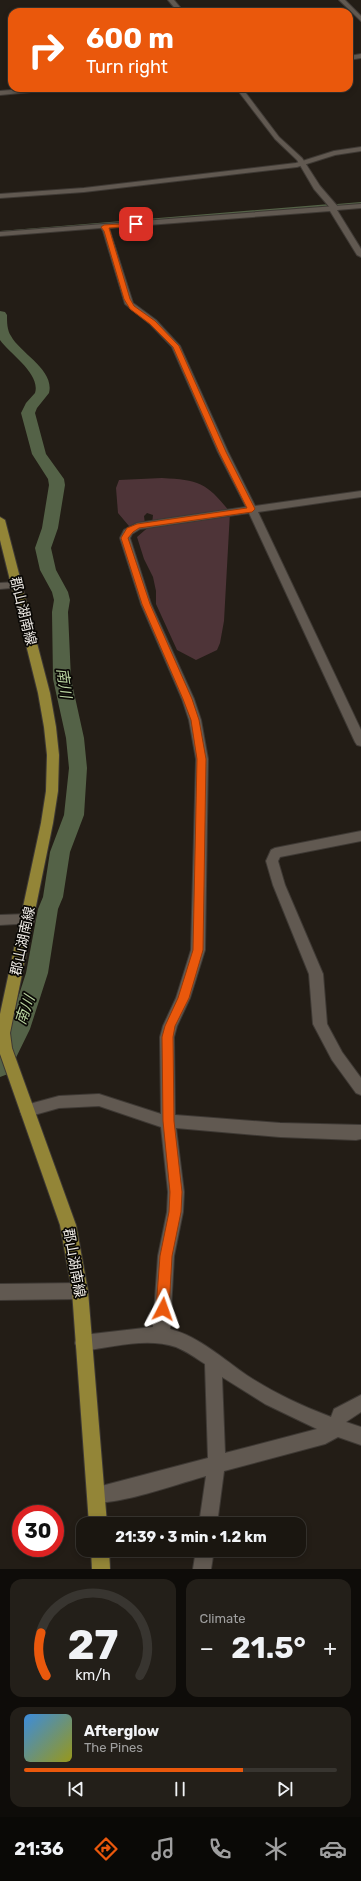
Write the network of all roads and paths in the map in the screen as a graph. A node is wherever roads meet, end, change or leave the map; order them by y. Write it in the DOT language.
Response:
graph roads {
  1 [pos="342,0"];
  2 [pos="350,8"];
  3 [pos="353,11"];
  4 [pos="361,19"];
  5 [pos="10,92"];
  6 [pos="242,92"];
  7 [pos="0,93"];
  8 [pos="361,149"];
  9 [pos="302,164"];
  10 [pos="0,196"];
  11 [pos="361,206"];
  12 [pos="334,208"];
  13 [pos="104,227"];
  14 [pos="0,234"];
  15 [pos="361,254"];
  16 [pos="361,494"];
  17 [pos="252,509"];
  18 [pos="0,520"];
  19 [pos="17,585"];
  20 [pos="0,586"];
  21 [pos="361,742"];
  22 [pos="361,836"];
  23 [pos="28,919"];
  24 [pos="0,920"];
  25 [pos="361,1089"];
  26 [pos="27,1111"];
  27 [pos="168,1121"];
  28 [pos="361,1132"];
  29 [pos="80,1291"];
  30 [pos="0,1292"];
  31 [pos="161,1336"];
  32 [pos="83,1343"];
  33 [pos="213,1361"];
  34 [pos="361,1403"];
  35 [pos="335,1428"];
  36 [pos="361,1436"];
  37 [pos="216,1465"];
  38 [pos="96,1495"];
  39 [pos="98,1517"];
  40 [pos="209,1517"];
  41 [pos="100,1557"];
  42 [pos="204,1557"];
  43 [pos="101,1569"];
  44 [pos="202,1569"];
  1 -- 2 [label="street"];
  3 -- 4 [label="street"];
  5 -- 7 [label="street"];
  6 -- 9 [label="street"];
  8 -- 9 [label="street"];
  9 -- 10 [label="street"];
  9 -- 12 [label="street"];
  11 -- 12 [label="street"];
  12 -- 13 [label="street"];
  12 -- 15 [label="street"];
  13 -- 14 [label="street"];
  13 -- 17 [label="street"];
  16 -- 17 [label="street"];
  17 -- 21 [label="street"];
  17 -- 27 [label="street"];
  18 -- 19 [label="main road, 郡山湖南線"];
  19 -- 20 [label="street"];
  19 -- 23 [label="main road, 郡山湖南線"];
  22 -- 25 [label="street"];
  23 -- 24 [label="street"];
  23 -- 26 [label="main road, 郡山湖南線"];
  26 -- 27 [label="street"];
  26 -- 29 [label="main road, 郡山湖南線"];
  27 -- 28 [label="street"];
  27 -- 31 [label="street"];
  29 -- 30 [label="street"];
  29 -- 32 [label="main road, 郡山湖南線"];
  31 -- 32 [label="street"];
  31 -- 33 [label="street"];
  32 -- 38 [label="main road, 郡山湖南線"];
  33 -- 35 [label="street"];
  33 -- 37 [label="street"];
  34 -- 35 [label="street"];
  35 -- 36 [label="street"];
  35 -- 37 [label="street"];
  37 -- 38 [label="street"];
  37 -- 40 [label="street"];
  38 -- 39 [label="main road, 郡山湖南線"];
  41 -- 43 [label="main road"];
  42 -- 44 [label="street"];
}
